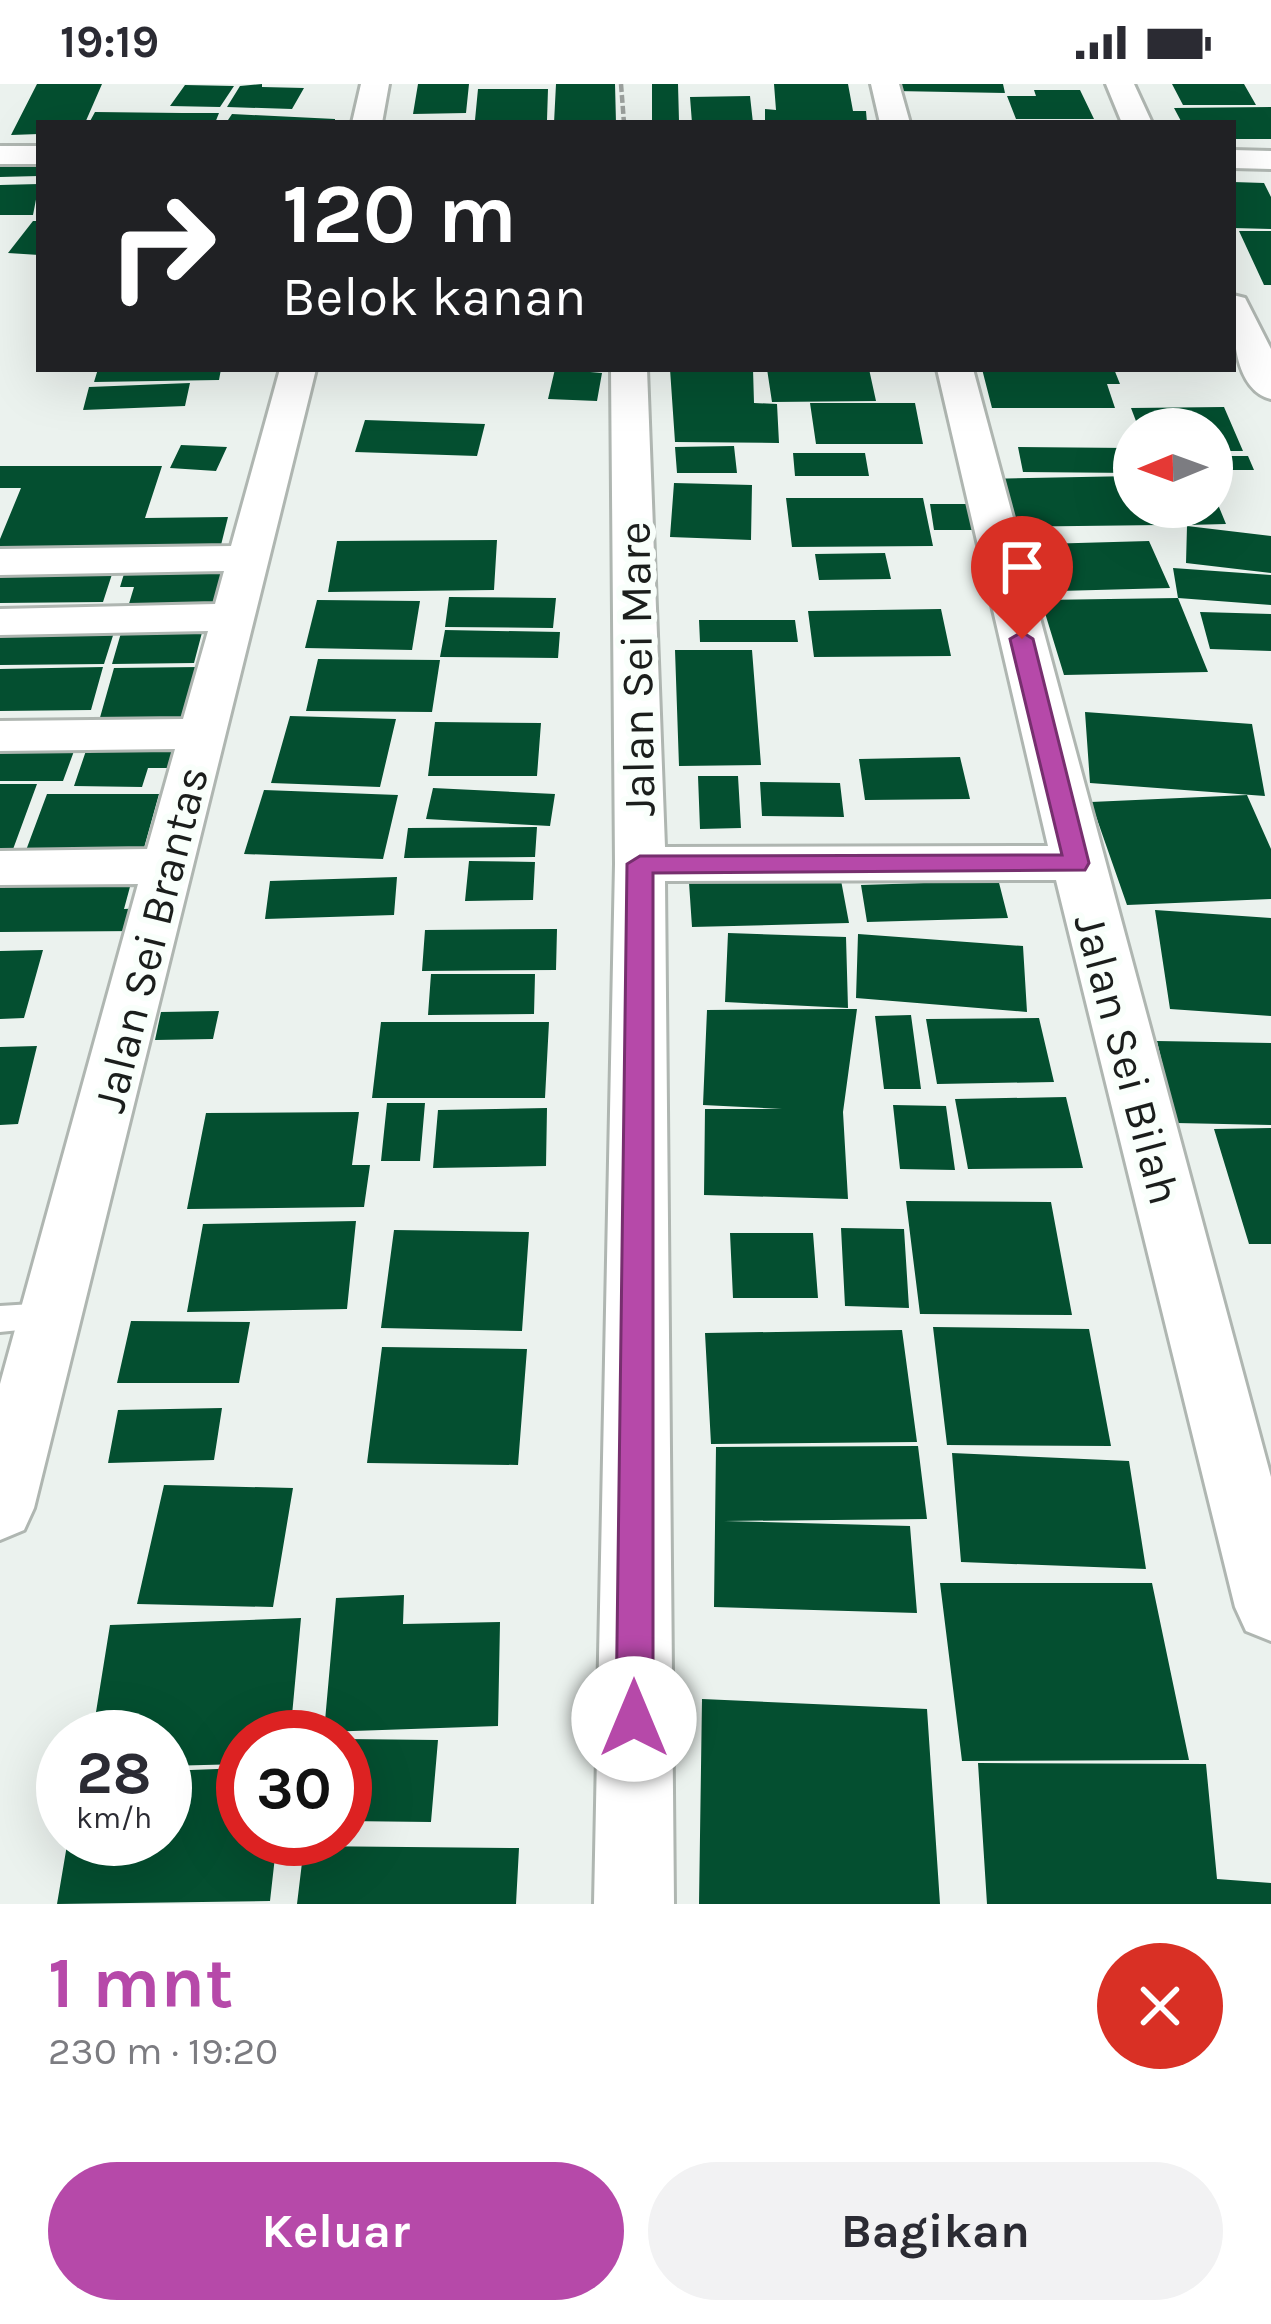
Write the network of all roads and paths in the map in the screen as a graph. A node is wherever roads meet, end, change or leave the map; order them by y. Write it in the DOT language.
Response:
graph roads {
  1 [pos="375,84"];
  2 [pos="621,84"];
  3 [pos="885,84"];
  4 [pos="1120,84"];
  5 [pos="368,120"];
  6 [pos="624,120"];
  7 [pos="894,120"];
  8 [pos="1136,120"];
  9 [pos="0,154"];
  10 [pos="1236,159"];
  11 [pos="1271,160"];
  12 [pos="20,170"];
  13 [pos="1236,312"];
  14 [pos="297,372"];
  15 [pos="629,372"];
  16 [pos="956,372"];
  17 [pos="1271,388"];
  18 [pos="250,558"];
  19 [pos="0,562"];
  20 [pos="236,617"];
  21 [pos="0,622"];
  22 [pos="202,734"];
  23 [pos="0,736"];
  24 [pos="1076,863"];
  25 [pos="640,864"];
  26 [pos="165,866"];
  27 [pos="0,868"];
  28 [pos="24,1318"];
  29 [pos="0,1508"];
  30 [pos="1271,1607"];
  31 [pos="634,1904"];
  1 -- 5 [label="street"];
  2 -- 6 [label="path"];
  3 -- 7 [label="street"];
  4 -- 8 [label="street"];
  9 -- 12 [label="street"];
  10 -- 11 [label="street"];
  13 -- 17 [label="street"];
  14 -- 18 [label="street, Jalan Sei Brantas"];
  15 -- 25 [label="street, Jalan Sei Mare"];
  16 -- 24 [label="street, Jalan Sei Bilah"];
  18 -- 19 [label="street"];
  18 -- 20 [label="street, Jalan Sei Brantas"];
  20 -- 21 [label="street"];
  20 -- 22 [label="street, Jalan Sei Brantas"];
  22 -- 23 [label="street"];
  22 -- 26 [label="street, Jalan Sei Brantas"];
  24 -- 25 [label="street"];
  24 -- 30 [label="street, Jalan Sei Bilah"];
  25 -- 31 [label="street, Jalan Sei Mare"];
  26 -- 27 [label="street"];
  26 -- 28 [label="street, Jalan Sei Brantas"];
  28 -- 29 [label="street, Jalan Sei Brantas"];
}
